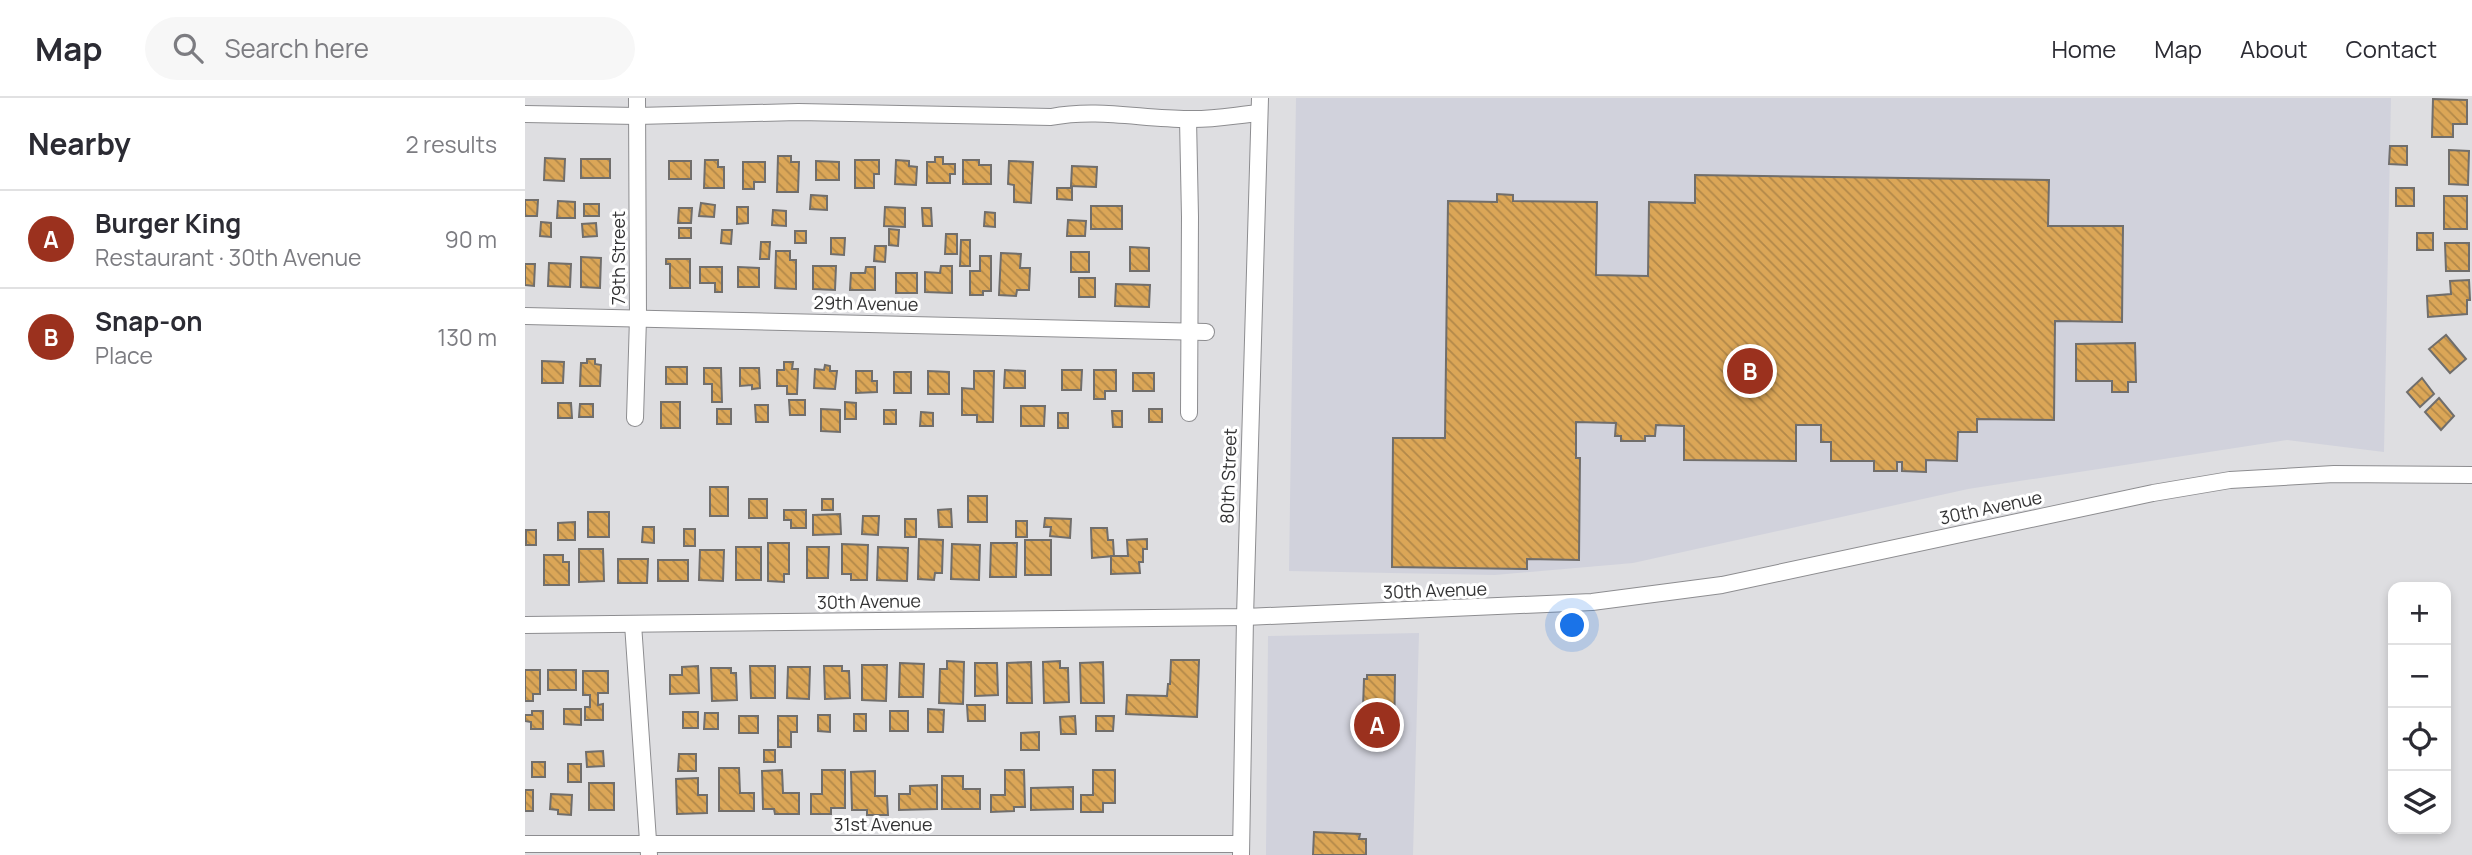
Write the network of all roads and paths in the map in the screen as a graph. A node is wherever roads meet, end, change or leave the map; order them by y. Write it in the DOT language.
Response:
graph roads {
  1 [pos="637,98"];
  2 [pos="783,98"];
  3 [pos="1059,98"];
  4 [pos="1120,106"];
  5 [pos="1260,106"];
  6 [pos="797,112"];
  7 [pos="525,114"];
  8 [pos="1066,114"];
  9 [pos="637,116"];
  10 [pos="1188,120"];
  11 [pos="525,316"];
  12 [pos="638,318"];
  13 [pos="1198,331"];
  14 [pos="1189,413"];
  15 [pos="635,418"];
  16 [pos="2472,475"];
  17 [pos="1245,617"];
  18 [pos="633,624"];
  19 [pos="525,625"];
  20 [pos="525,844"];
  21 [pos="649,850"];
  22 [pos="1241,850"];
  1 -- 9 [label="street, 79th Street"];
  2 -- 6 [label="street"];
  3 -- 8 [label="street"];
  4 -- 8 [label="street"];
  4 -- 10 [label="street"];
  5 -- 10 [label="street"];
  5 -- 17 [label="street, 80th Street"];
  6 -- 8 [label="street"];
  6 -- 9 [label="street"];
  7 -- 9 [label="street"];
  9 -- 12 [label="street, 79th Street"];
  10 -- 13 [label="street"];
  11 -- 12 [label="street, 29th Avenue"];
  12 -- 13 [label="street, 29th Avenue"];
  12 -- 15 [label="street, 79th Street"];
  13 -- 14 [label="street"];
  16 -- 17 [label="street, 30th Avenue"];
  17 -- 18 [label="street, 30th Avenue"];
  17 -- 22 [label="street, 80th Street"];
  18 -- 19 [label="street, 30th Avenue"];
  18 -- 21 [label="street"];
  20 -- 21 [label="street, 31st Avenue"];
  21 -- 22 [label="street, 31st Avenue"];
}
